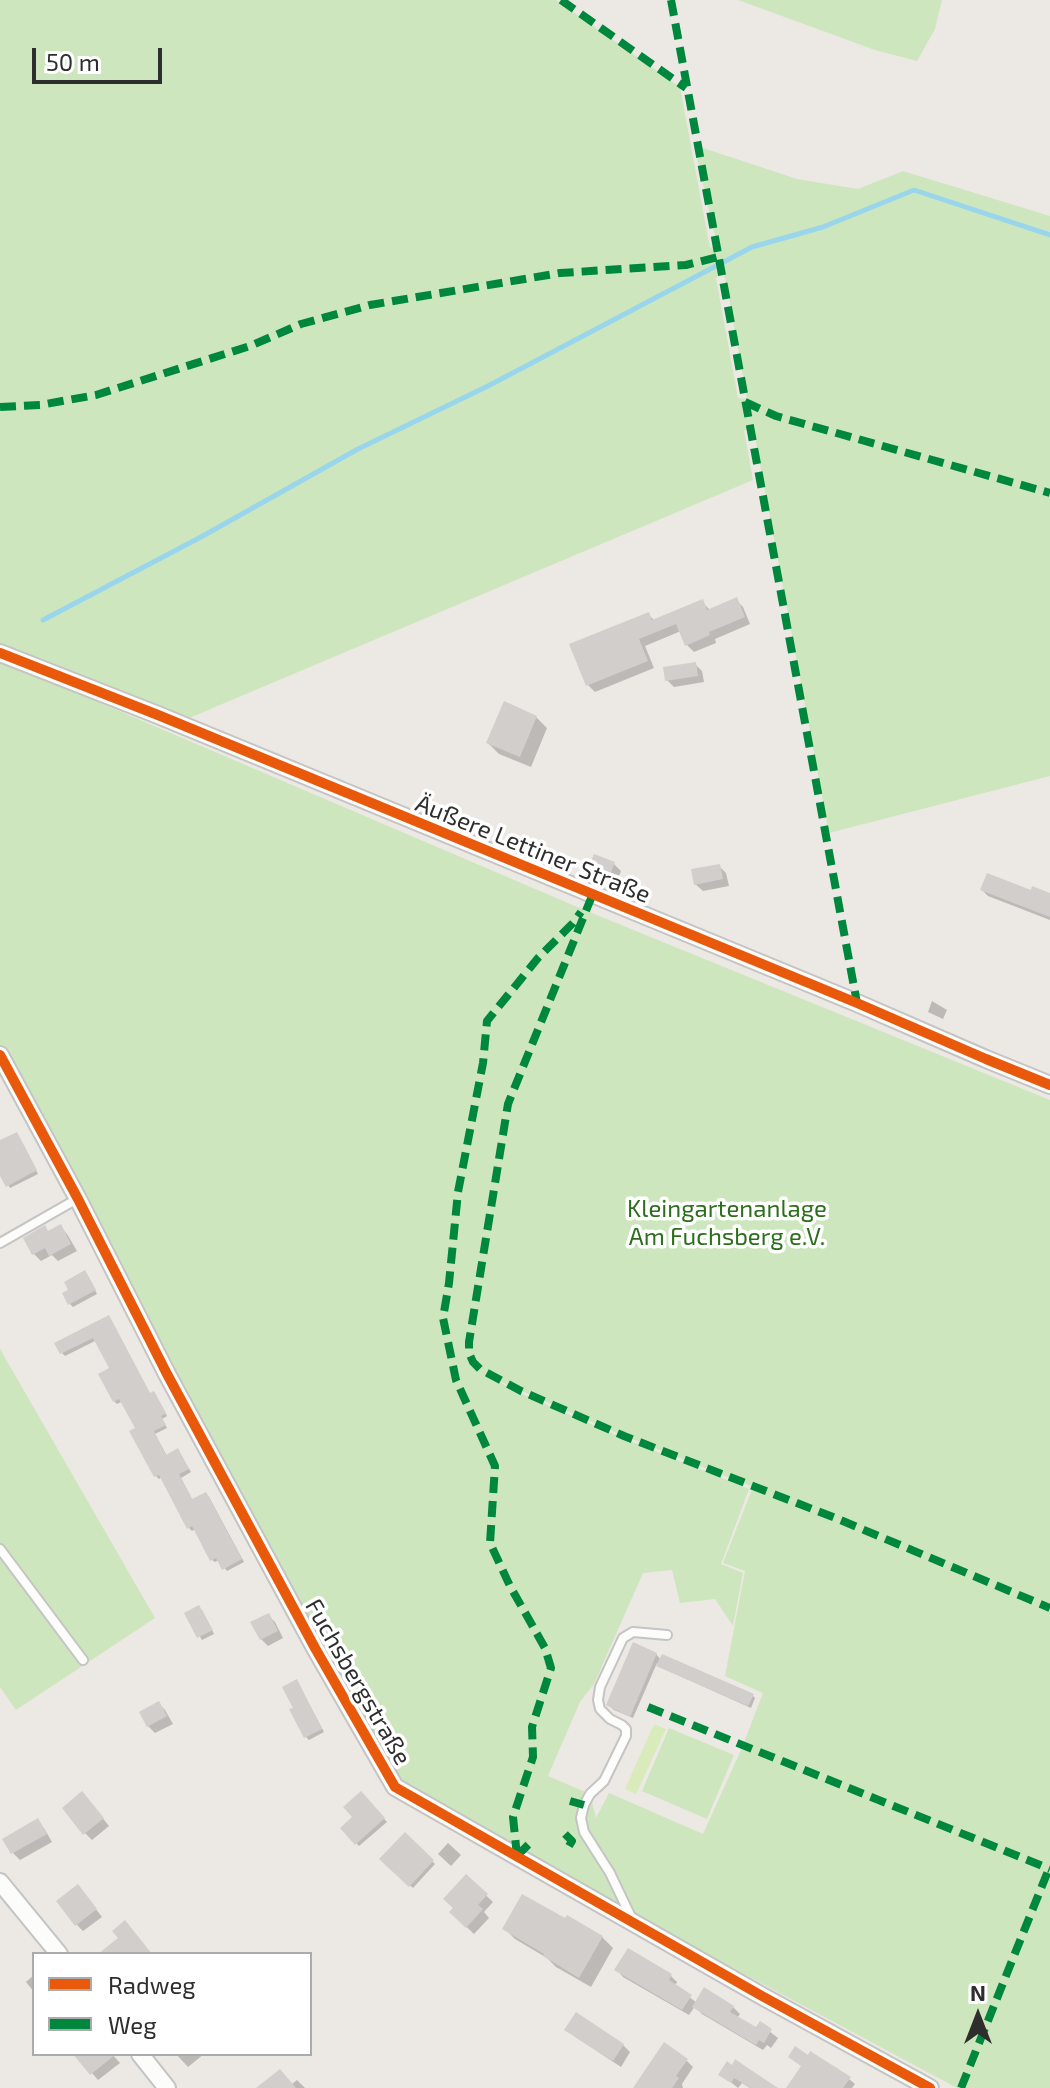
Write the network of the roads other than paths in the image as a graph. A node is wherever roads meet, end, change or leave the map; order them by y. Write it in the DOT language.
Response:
graph roads {
  1 [pos="0,653"];
  2 [pos="0,1055"];
  3 [pos="1050,1085"];
  4 [pos="7,1086"];
  5 [pos="78,1199"];
  6 [pos="0,1243"];
  7 [pos="0,1549"];
  8 [pos="667,1635"];
  9 [pos="83,1660"];
  10 [pos="0,1882"];
  11 [pos="634,1924"];
  12 [pos="57,1952"];
  13 [pos="142,2056"];
  14 [pos="167,2088"];
  15 [pos="930,2088"];
  1 -- 3 [label="street, Äußere Lettiner Straße"];
  2 -- 4 [label="street, Fuchsbergstraße"];
  4 -- 5 [label="street, Fuchsbergstraße"];
  5 -- 6 [label="lane"];
  5 -- 11 [label="street, Fuchsbergstraße"];
  7 -- 9 [label="lane"];
  8 -- 11 [label="lane"];
  10 -- 12 [label="street"];
  11 -- 15 [label="street, Fuchsbergstraße"];
  13 -- 14 [label="street"];
}
